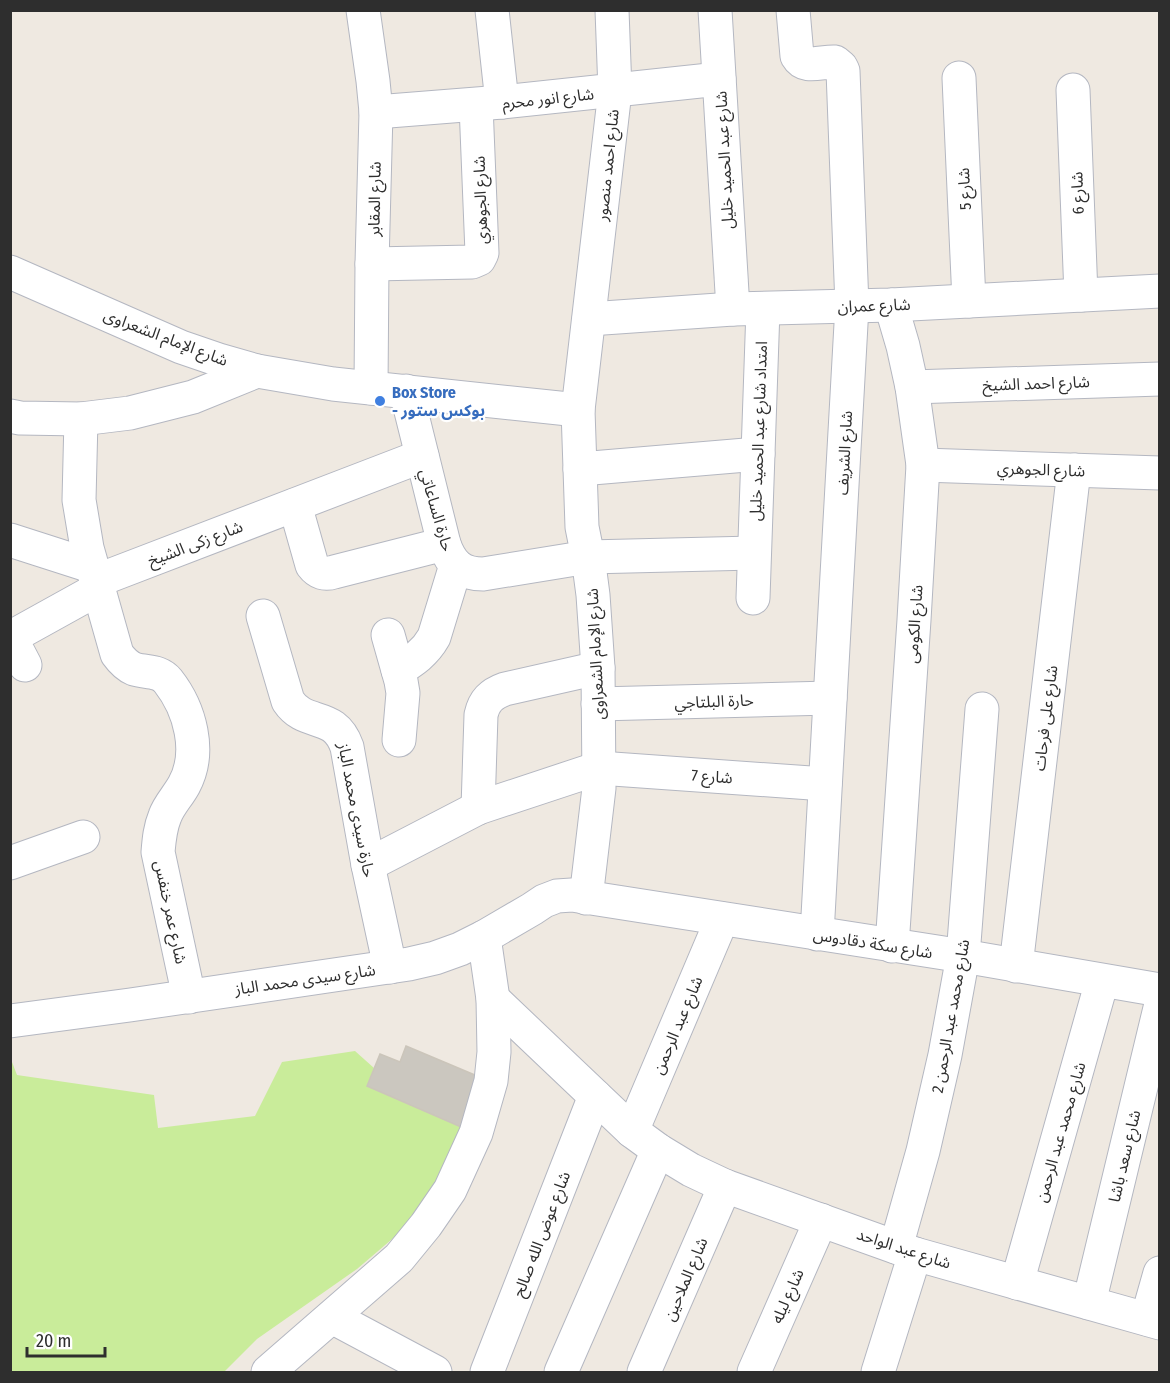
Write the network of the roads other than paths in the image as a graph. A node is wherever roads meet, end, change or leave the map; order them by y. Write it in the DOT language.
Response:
graph roads {
  1 [pos="363,10"];
  2 [pos="492,10"];
  3 [pos="612,10"];
  4 [pos="716,10"];
  5 [pos="793,10"];
  6 [pos="959,78"];
  7 [pos="719,79"];
  8 [pos="1073,90"];
  9 [pos="615,91"];
  10 [pos="489,104"];
  11 [pos="375,112"];
  12 [pos="372,264"];
  13 [pos="10,272"];
  14 [pos="1160,291"];
  15 [pos="1081,295"];
  16 [pos="969,301"];
  17 [pos="891,305"];
  18 [pos="852,306"];
  19 [pos="748,309"];
  20 [pos="589,319"];
  21 [pos="257,370"];
  22 [pos="1160,379"];
  23 [pos="912,387"];
  24 [pos="371,388"];
  25 [pos="406,391"];
  26 [pos="578,410"];
  27 [pos="10,416"];
  28 [pos="81,419"];
  29 [pos="758,454"];
  30 [pos="422,456"];
  31 [pos="923,465"];
  32 [pos="580,469"];
  33 [pos="1074,470"];
  34 [pos="1160,472"];
  35 [pos="294,505"];
  36 [pos="10,540"];
  37 [pos="754,553"];
  38 [pos="450,555"];
  39 [pos="588,557"];
  40 [pos="95,579"];
  41 [pos="753,598"];
  42 [pos="263,616"];
  43 [pos="387,636"];
  44 [pos="25,665"];
  45 [pos="598,668"];
  46 [pos="398,670"];
  47 [pos="830,698"];
  48 [pos="598,704"];
  49 [pos="982,709"];
  50 [pos="399,740"];
  51 [pos="599,768"];
  52 [pos="825,784"];
  53 [pos="478,808"];
  54 [pos="83,837"];
  55 [pos="10,863"];
  56 [pos="368,865"];
  57 [pos="586,898"];
  58 [pos="722,919"];
  59 [pos="817,934"];
  60 [pos="484,937"];
  61 [pos="892,946"];
  62 [pos="963,956"];
  63 [pos="1016,966"];
  64 [pos="390,967"];
  65 [pos="1102,981"];
  66 [pos="1160,990"];
  67 [pos="189,997"];
  68 [pos="493,999"];
  69 [pos="1160,1008"];
  70 [pos="10,1021"];
  71 [pos="595,1096"];
  72 [pos="632,1131"];
  73 [pos="658,1150"];
  74 [pos="725,1186"];
  75 [pos="821,1220"];
  76 [pos="906,1251"];
  77 [pos="1160,1273"];
  78 [pos="1017,1283"];
  79 [pos="1089,1303"];
  80 [pos="332,1317"];
  81 [pos="1153,1321"];
  82 [pos="286,1368"];
  83 [pos="435,1372"];
  84 [pos="487,1372"];
  85 [pos="561,1372"];
  86 [pos="644,1372"];
  87 [pos="754,1372"];
  88 [pos="878,1372"];
  1 -- 11 [label="street, شارع المقابر"];
  2 -- 10 [label="street, شارع الجوهري"];
  3 -- 9 [label="street, شارع احمد منصور"];
  4 -- 7 [label="street, شارع عبد الحميد خليل"];
  5 -- 18 [label="street, شارع الشريف"];
  6 -- 16 [label="street, شارع 5"];
  7 -- 9 [label="street, شارع انور محرم"];
  7 -- 19 [label="street, شارع عبد الحميد خليل"];
  8 -- 15 [label="street, شارع 6"];
  9 -- 10 [label="street, شارع انور محرم"];
  9 -- 20 [label="street, شارع احمد منصور"];
  10 -- 11 [label="street, شارع انور محرم"];
  10 -- 12 [label="street, شارع الجوهري"];
  11 -- 12 [label="street, شارع المقابر"];
  12 -- 24 [label="street, شارع المقابر"];
  13 -- 21 [label="street, شارع الإمام الشعراوى"];
  14 -- 15 [label="street, شارع عمران"];
  15 -- 16 [label="street, شارع عمران"];
  16 -- 17 [label="street, شارع عمران"];
  17 -- 18 [label="street, شارع عمران"];
  17 -- 23 [label="street, شارع الكومى"];
  18 -- 19 [label="street, شارع عمران"];
  18 -- 47 [label="street, شارع الشريف"];
  19 -- 20 [label="street, شارع عمران"];
  19 -- 29 [label="street, امتداد شارع عبد الحميد خليل"];
  20 -- 26 [label="street, شارع الإمام الشعراوى"];
  21 -- 24 [label="street, شارع الإمام الشعراوى"];
  21 -- 28 [label="street"];
  22 -- 23 [label="street, شارع احمد الشيخ"];
  23 -- 31 [label="street, شارع الكومى"];
  24 -- 25 [label="street, شارع الإمام الشعراوى"];
  25 -- 26 [label="street, شارع الإمام الشعراوى"];
  25 -- 30 [label="street, حارة الساعاتي"];
  26 -- 32 [label="street, شارع الإمام الشعراوى"];
  27 -- 28 [label="street"];
  28 -- 40 [label="street, شارع عمر خنفس"];
  29 -- 32 [label="street"];
  29 -- 37 [label="street, امتداد شارع عبد الحميد خليل"];
  30 -- 35 [label="street, شارع زكى الشيخ"];
  30 -- 38 [label="street, حارة الساعاتي"];
  31 -- 33 [label="street, شارع الجوهري"];
  31 -- 61 [label="street, شارع الكومى"];
  32 -- 39 [label="street, شارع الإمام الشعراوى"];
  33 -- 34 [label="street, شارع الجوهري"];
  33 -- 63 [label="street, شارع على فرحات"];
  35 -- 38 [label="street"];
  35 -- 40 [label="street, شارع زكى الشيخ"];
  36 -- 40 [label="street"];
  37 -- 39 [label="street"];
  37 -- 41 [label="street, امتداد شارع عبد الحميد خليل"];
  38 -- 39 [label="street, حارة الساعاتي"];
  38 -- 46 [label="street"];
  39 -- 45 [label="street, شارع الإمام الشعراوى"];
  40 -- 44 [label="street"];
  40 -- 67 [label="street, شارع عمر خنفس"];
  42 -- 56 [label="street, حارة سيدى محمد الباز"];
  43 -- 46 [label="street"];
  45 -- 48 [label="street, شارع الإمام الشعراوى"];
  45 -- 53 [label="street"];
  46 -- 50 [label="street"];
  47 -- 48 [label="street, حارة البلتاجي"];
  47 -- 52 [label="street, شارع الشريف"];
  48 -- 51 [label="street, شارع الإمام الشعراوى"];
  49 -- 62 [label="street, شارع محمد عبد الرحمن 2"];
  51 -- 52 [label="street, شارع 7"];
  51 -- 53 [label="street"];
  51 -- 57 [label="street, شارع الإمام الشعراوى"];
  52 -- 59 [label="street, شارع الشريف"];
  53 -- 56 [label="street"];
  54 -- 55 [label="street"];
  56 -- 64 [label="street, حارة سيدى محمد الباز"];
  57 -- 58 [label="street, شارع سكة دقادوس"];
  57 -- 60 [label="street, شارع سيدى محمد الباز"];
  58 -- 59 [label="street, شارع سكة دقادوس"];
  58 -- 72 [label="street, شارع عبد الرحمن"];
  59 -- 61 [label="street, شارع سكة دقادوس"];
  60 -- 64 [label="street, شارع سيدى محمد الباز"];
  60 -- 68 [label="street"];
  61 -- 62 [label="street, شارع سكة دقادوس"];
  62 -- 63 [label="street, شارع سكة دقادوس"];
  62 -- 76 [label="street, شارع محمد عبد الرحمن 2"];
  63 -- 65 [label="street, شارع سكة دقادوس"];
  64 -- 67 [label="street, شارع سيدى محمد الباز"];
  65 -- 66 [label="street, شارع سكة دقادوس"];
  65 -- 78 [label="street, شارع محمد عبد الرحمن"];
  67 -- 70 [label="street, شارع سيدى محمد الباز"];
  68 -- 71 [label="street, شارع عبد الواحد"];
  68 -- 80 [label="street"];
  69 -- 79 [label="street, شارع سعد باشا"];
  71 -- 72 [label="street, شارع عبد الواحد"];
  71 -- 84 [label="street, شارع عوض الله صالح"];
  72 -- 73 [label="street, شارع عبد الواحد"];
  73 -- 74 [label="street, شارع عبد الواحد"];
  73 -- 85 [label="street"];
  74 -- 75 [label="street, شارع عبد الواحد"];
  74 -- 86 [label="street, شارع الملاحين"];
  75 -- 76 [label="street, شارع عبد الواحد"];
  75 -- 87 [label="street, شارع ليله"];
  76 -- 78 [label="street, شارع عبد الواحد"];
  76 -- 88 [label="street, شارع محمد عبد الرحمن 2"];
  77 -- 81 [label="street"];
  78 -- 79 [label="street, شارع عبد الواحد"];
  79 -- 81 [label="street, شارع عبد الواحد"];
  80 -- 82 [label="street"];
  80 -- 83 [label="street"];
}
